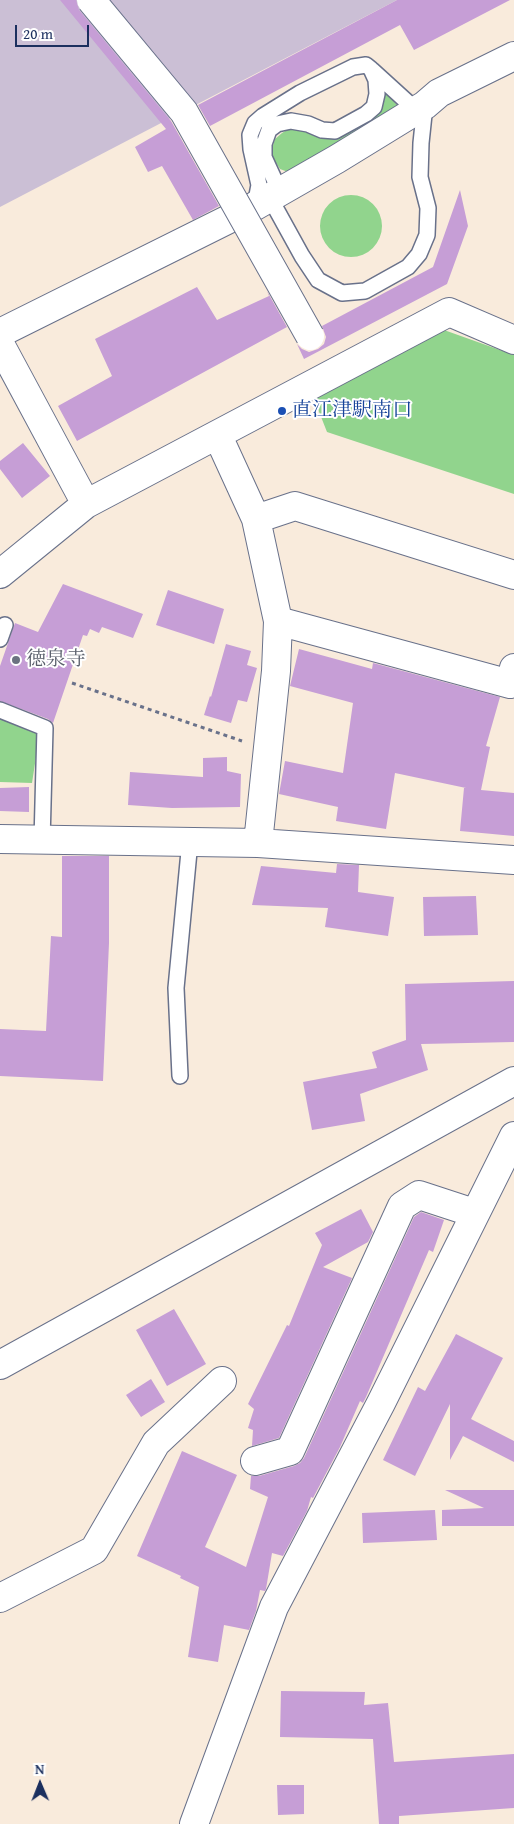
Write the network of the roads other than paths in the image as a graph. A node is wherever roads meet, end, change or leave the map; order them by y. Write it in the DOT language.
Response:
graph roads {
  1 [pos="91,0"];
  2 [pos="514,56"];
  3 [pos="371,69"];
  4 [pos="421,107"];
  5 [pos="268,199"];
  6 [pos="0,333"];
  7 [pos="310,336"];
  8 [pos="514,340"];
  9 [pos="0,344"];
  10 [pos="218,436"];
  11 [pos="86,504"];
  12 [pos="256,519"];
  13 [pos="0,574"];
  14 [pos="514,575"];
  15 [pos="278,621"];
  16 [pos="514,668"];
  17 [pos="0,710"];
  18 [pos="0,839"];
  19 [pos="42,841"];
  20 [pos="190,841"];
  21 [pos="258,843"];
  22 [pos="514,860"];
  23 [pos="180,1076"];
  24 [pos="514,1082"];
  25 [pos="514,1136"];
  26 [pos="474,1213"];
  27 [pos="0,1365"];
  28 [pos="222,1381"];
  29 [pos="255,1461"];
  30 [pos="0,1598"];
  31 [pos="194,1824"];
  1 -- 7 [label="street, bridge"];
  2 -- 4 [label="street"];
  3 -- 4 [label="lane"];
  3 -- 5 [label="lane"];
  3 -- 5 [label="lane"];
  4 -- 5 [label="street"];
  4 -- 5 [label="lane"];
  5 -- 6 [label="street"];
  8 -- 10 [label="street"];
  9 -- 11 [label="street"];
  10 -- 11 [label="street"];
  10 -- 12 [label="street"];
  11 -- 13 [label="street"];
  12 -- 14 [label="street"];
  12 -- 15 [label="street"];
  15 -- 16 [label="street"];
  15 -- 21 [label="street"];
  17 -- 19 [label="lane"];
  18 -- 19 [label="street"];
  19 -- 20 [label="street"];
  20 -- 21 [label="street"];
  20 -- 23 [label="lane"];
  21 -- 22 [label="street"];
  24 -- 27 [label="street"];
  25 -- 26 [label="street"];
  26 -- 29 [label="street"];
  26 -- 31 [label="street"];
  28 -- 30 [label="street"];
}
